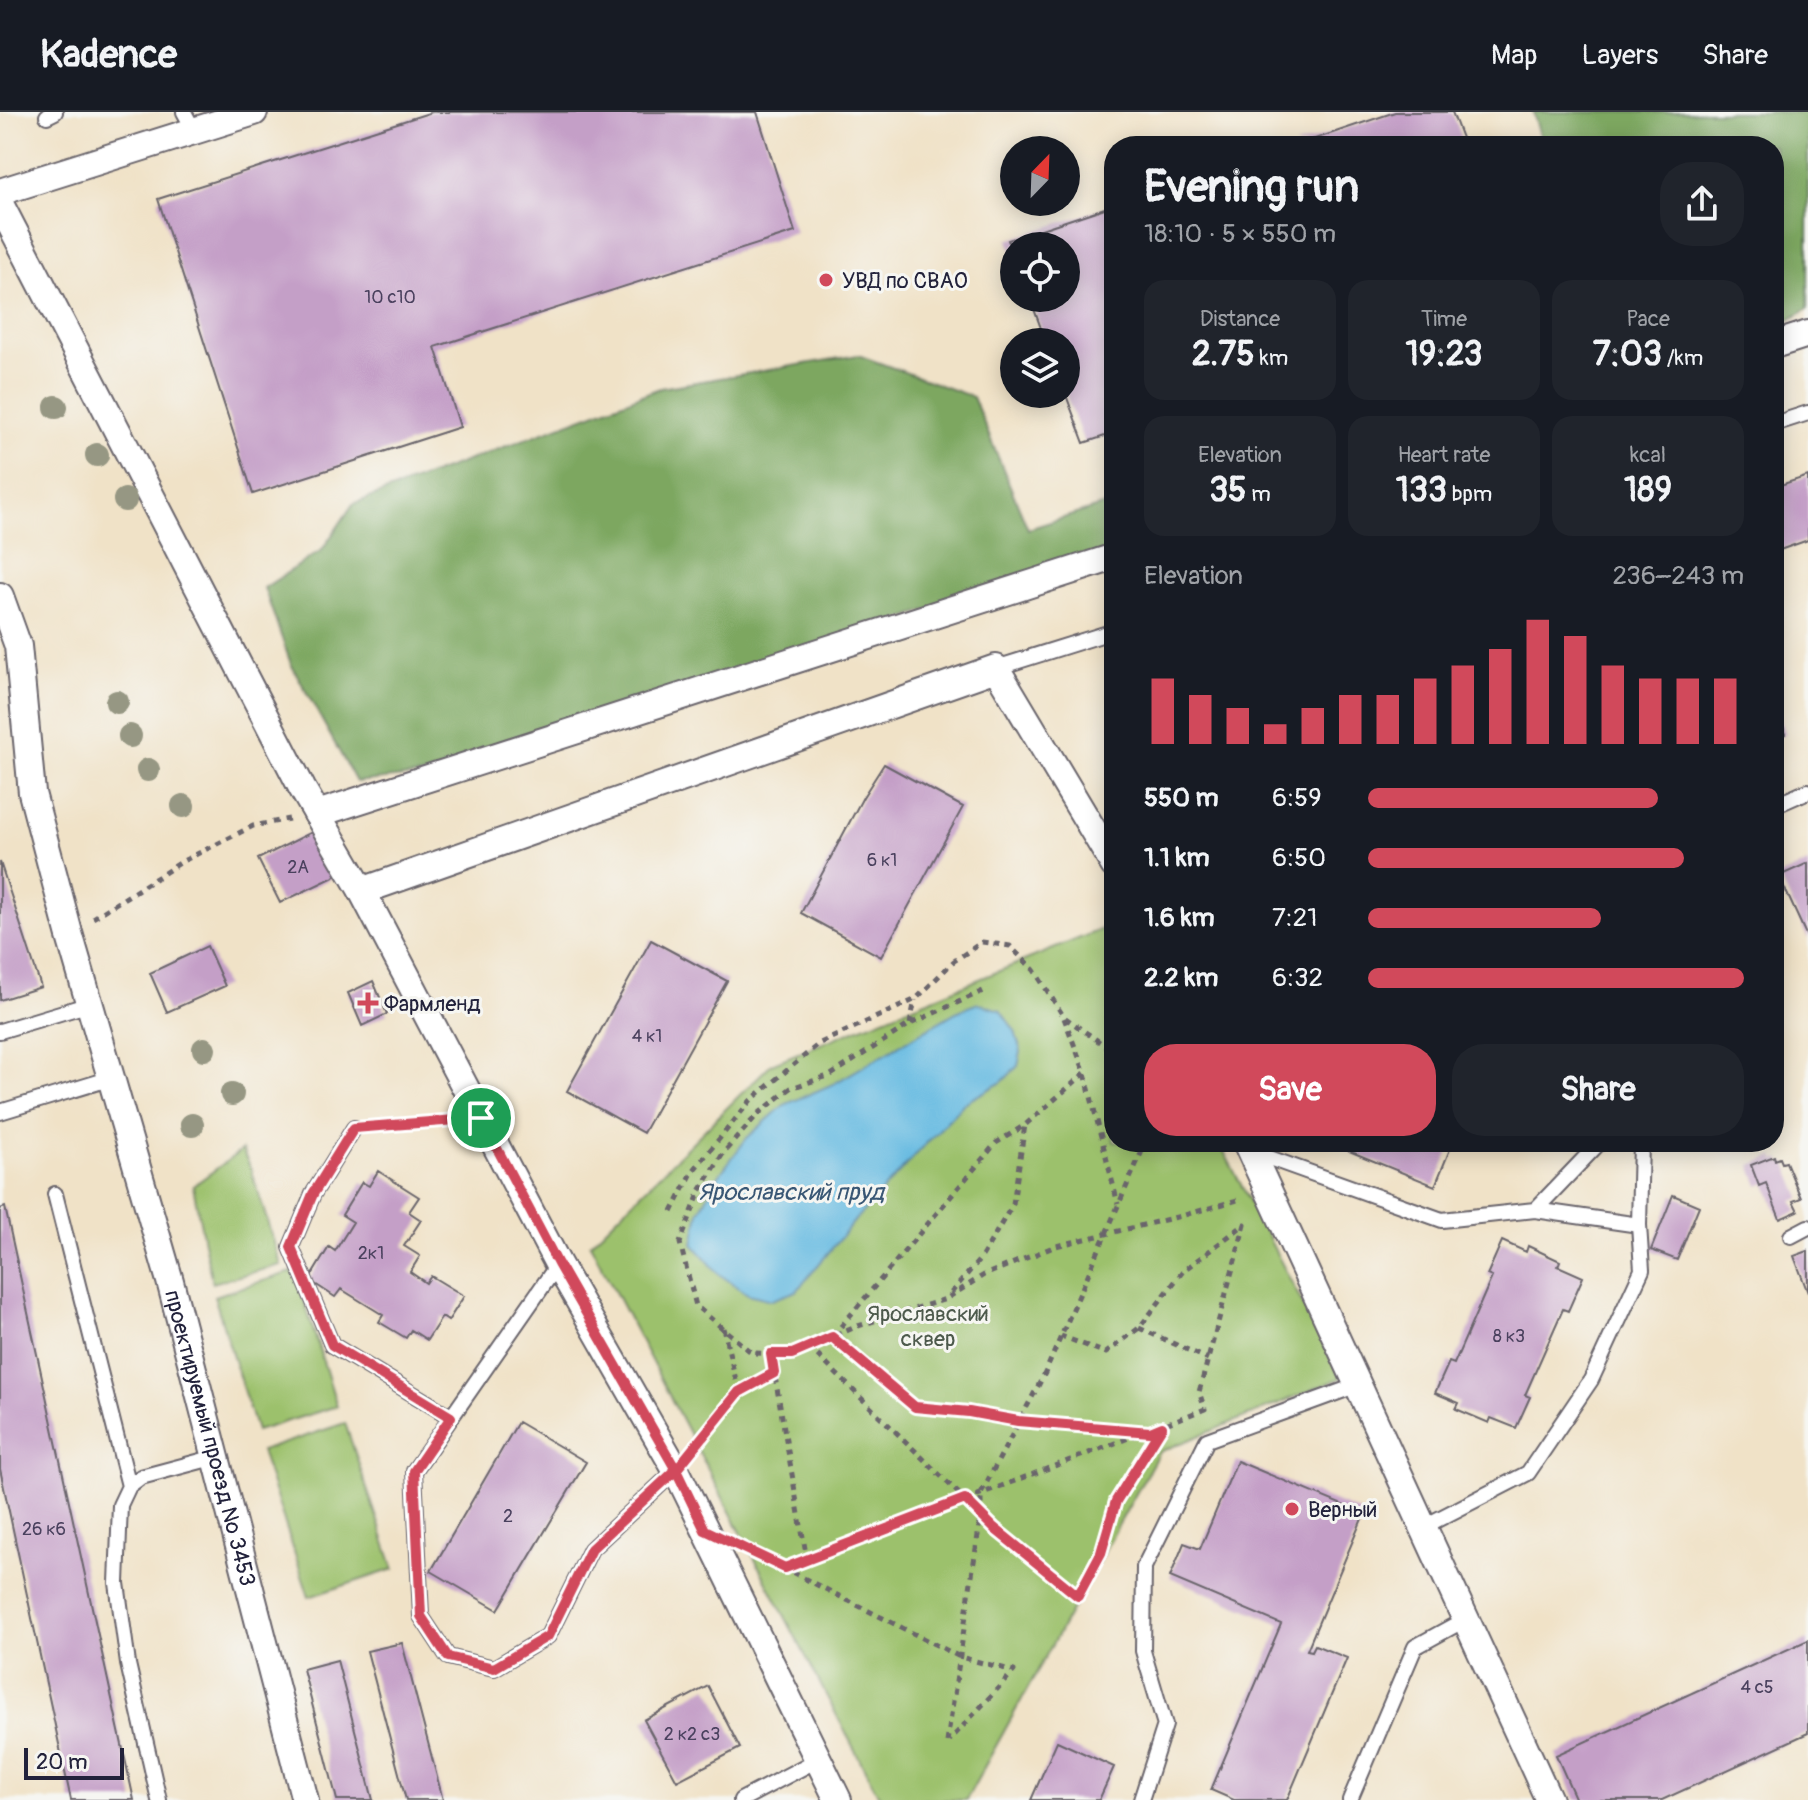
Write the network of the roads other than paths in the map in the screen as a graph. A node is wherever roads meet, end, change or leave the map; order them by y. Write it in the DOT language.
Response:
graph roads {
  1 [pos="254,112"];
  2 [pos="190,122"];
  3 [pos="0,192"];
  4 [pos="0,204"];
  5 [pos="1808,334"];
  6 [pos="1784,342"];
  7 [pos="1808,413"];
  8 [pos="1784,421"];
  9 [pos="1104,560"];
  10 [pos="0,596"];
  11 [pos="1104,634"];
  12 [pos="996,668"];
  13 [pos="1808,791"];
  14 [pos="1784,802"];
  15 [pos="317,814"];
  16 [pos="1104,848"];
  17 [pos="362,891"];
  18 [pos="90,1004"];
  19 [pos="0,1031"];
  20 [pos="112,1078"];
  21 [pos="0,1112"];
  22 [pos="354,1128"];
  23 [pos="1251,1152"];
  24 [pos="1264,1152"];
  25 [pos="1590,1152"];
  26 [pos="1641,1152"];
  27 [pos="55,1194"];
  28 [pos="1535,1210"];
  29 [pos="1639,1225"];
  30 [pos="1808,1227"];
  31 [pos="1791,1236"];
  32 [pos="558,1264"];
  33 [pos="1358,1385"];
  34 [pos="451,1417"];
  35 [pos="216,1457"];
  36 [pos="676,1470"];
  37 [pos="129,1486"];
  38 [pos="1423,1527"];
  39 [pos="1466,1619"];
  40 [pos="817,1760"];
  41 [pos="159,1800"];
  42 [pos="305,1800"];
  43 [pos="741,1800"];
  44 [pos="838,1800"];
  45 [pos="1141,1800"];
  46 [pos="1350,1800"];
  47 [pos="1549,1800"];
  1 -- 2 [label="street"];
  2 -- 3 [label="street"];
  4 -- 15 [label="street"];
  5 -- 6 [label="street"];
  7 -- 8 [label="lane"];
  9 -- 15 [label="street"];
  10 -- 18 [label="street, проектируемый проезд № 3453"];
  11 -- 12 [label="lane"];
  12 -- 16 [label="street"];
  12 -- 17 [label="street"];
  13 -- 14 [label="lane"];
  15 -- 17 [label="street"];
  17 -- 32 [label="street"];
  18 -- 19 [label="lane"];
  18 -- 20 [label="street, проектируемый проезд № 3453"];
  20 -- 21 [label="lane"];
  20 -- 35 [label="street, проектируемый проезд № 3453"];
  22 -- 34 [label="lane"];
  23 -- 33 [label="street"];
  24 -- 28 [label="lane"];
  25 -- 28 [label="lane"];
  26 -- 29 [label="lane"];
  27 -- 37 [label="lane"];
  28 -- 29 [label="lane"];
  29 -- 38 [label="lane"];
  30 -- 31 [label="lane"];
  32 -- 34 [label="lane"];
  32 -- 36 [label="street"];
  33 -- 38 [label="street"];
  33 -- 45 [label="lane"];
  34 -- 36 [label="lane"];
  35 -- 37 [label="lane"];
  35 -- 42 [label="street, проектируемый проезд № 3453"];
  36 -- 40 [label="street"];
  37 -- 41 [label="lane"];
  38 -- 39 [label="street"];
  39 -- 46 [label="lane"];
  39 -- 47 [label="street"];
  40 -- 43 [label="lane"];
  40 -- 44 [label="street"];
}
